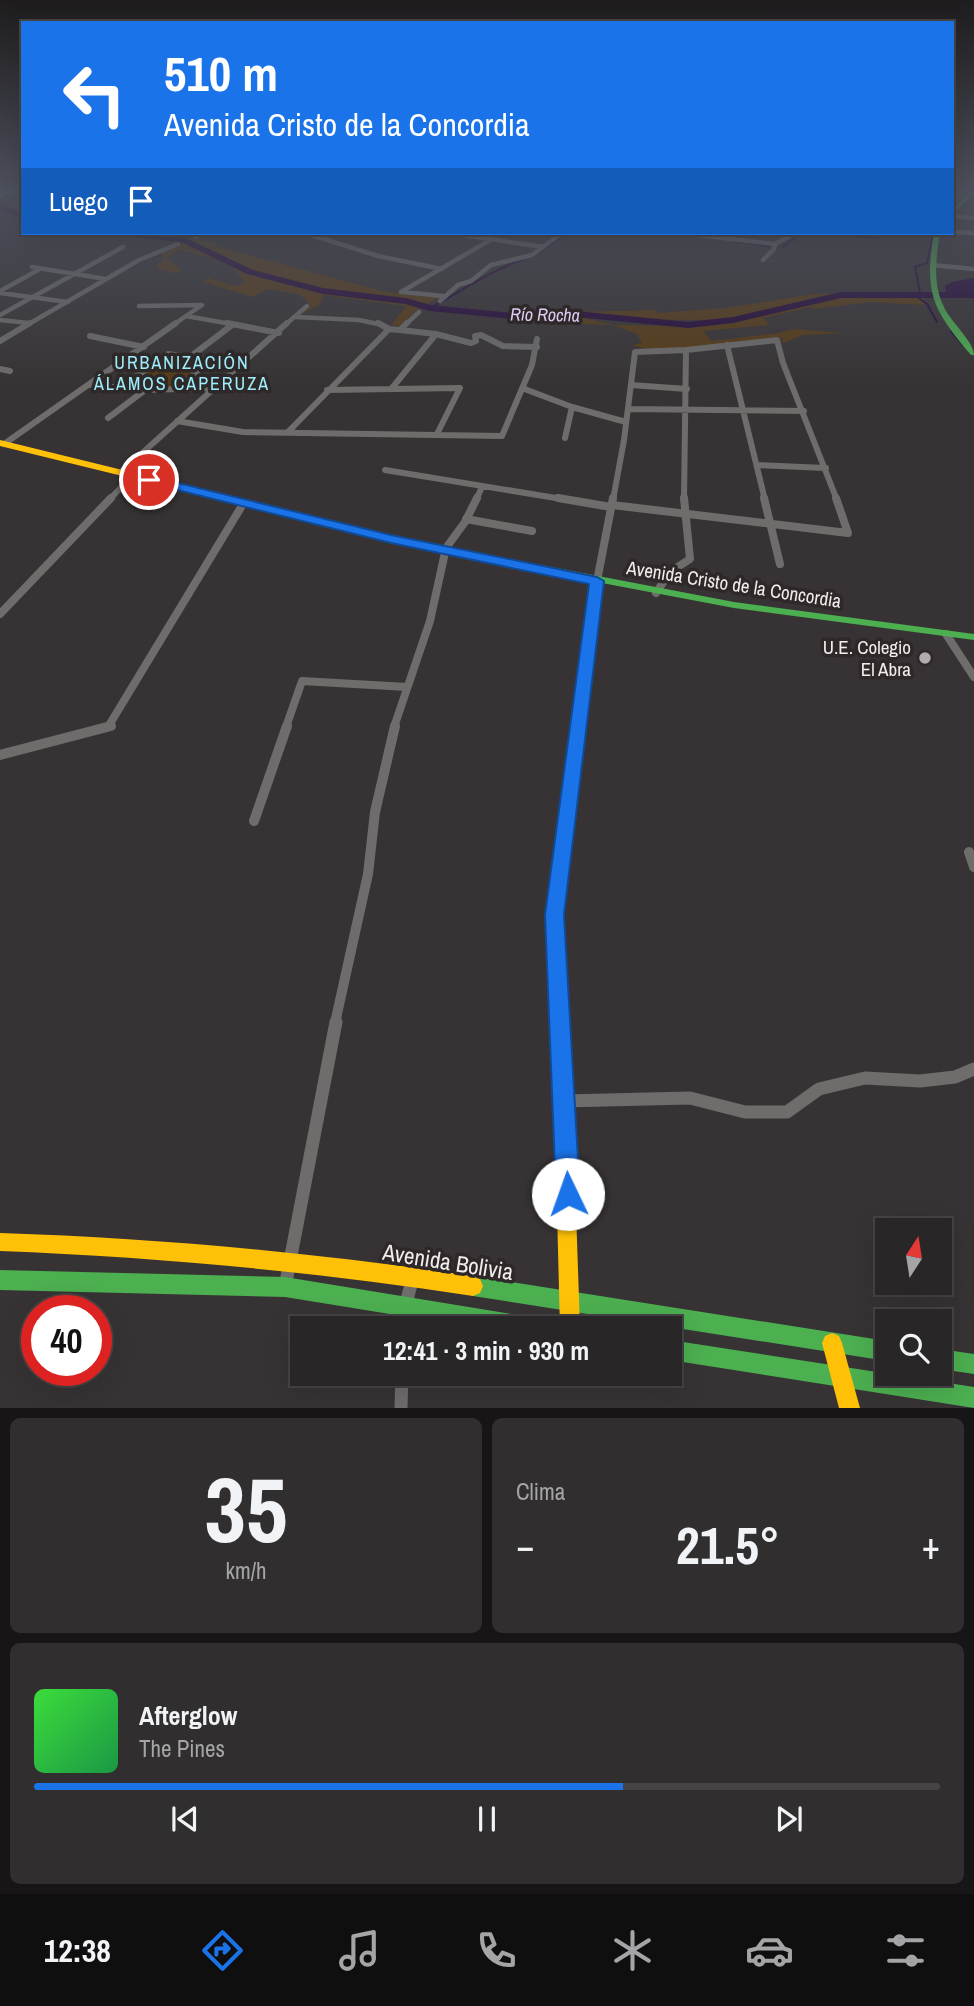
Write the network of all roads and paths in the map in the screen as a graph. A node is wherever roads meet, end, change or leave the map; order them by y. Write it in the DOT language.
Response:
graph roads {
  1 [pos="107,256"];
  2 [pos="149,256"];
  3 [pos="377,256"];
  4 [pos="464,256"];
  5 [pos="528,256"];
  6 [pos="767,256"];
  7 [pos="933,256"];
  8 [pos="763,260"];
  9 [pos="932,265"];
  10 [pos="32,267"];
  11 [pos="40,269"];
  12 [pos="442,269"];
  13 [pos="974,269"];
  14 [pos="73,274"];
  15 [pos="106,279"];
  16 [pos="0,292"];
  17 [pos="32,297"];
  18 [pos="68,302"];
  19 [pos="139,306"];
  20 [pos="307,306"];
  21 [pos="419,312"];
  22 [pos="186,316"];
  23 [pos="296,317"];
  24 [pos="0,318"];
  25 [pos="945,320"];
  26 [pos="29,323"];
  27 [pos="232,325"];
  28 [pos="389,329"];
  29 [pos="400,331"];
  30 [pos="279,332"];
  31 [pos="436,334"];
  32 [pos="90,336"];
  33 [pos="537,339"];
  34 [pos="0,341"];
  35 [pos="727,345"];
  36 [pos="144,347"];
  37 [pos="537,347"];
  38 [pos="686,350"];
  39 [pos="974,354"];
  40 [pos="190,357"];
  41 [pos="974,364"];
  42 [pos="0,369"];
  43 [pos="10,371"];
  44 [pos="91,384"];
  45 [pos="631,385"];
  46 [pos="120,388"];
  47 [pos="213,388"];
  48 [pos="392,388"];
  49 [pos="522,388"];
  50 [pos="175,389"];
  51 [pos="687,389"];
  52 [pos="145,390"];
  53 [pos="327,390"];
  54 [pos="572,407"];
  55 [pos="628,409"];
  56 [pos="687,410"];
  57 [pos="743,410"];
  58 [pos="804,411"];
  59 [pos="108,418"];
  60 [pos="177,421"];
  61 [pos="626,422"];
  62 [pos="288,432"];
  63 [pos="437,434"];
  64 [pos="565,438"];
  65 [pos="2,444"];
  66 [pos="757,465"];
  67 [pos="826,468"];
  68 [pos="385,470"];
  69 [pos="127,474"];
  70 [pos="482,487"];
  71 [pos="243,504"];
  72 [pos="612,506"];
  73 [pos="684,513"];
  74 [pos="466,519"];
  75 [pos="770,523"];
  76 [pos="532,531"];
  77 [pos="446,548"];
  78 [pos="780,564"];
  79 [pos="597,581"];
  80 [pos="656,593"];
  81 [pos="0,614"];
  82 [pos="947,634"];
  83 [pos="974,637"];
  84 [pos="974,677"];
  85 [pos="407,687"];
  86 [pos="0,755"];
  87 [pos="254,821"];
  88 [pos="969,852"];
  89 [pos="974,867"];
  90 [pos="974,1069"];
  91 [pos="563,1101"];
  92 [pos="0,1242"];
  93 [pos="292,1258"];
  94 [pos="413,1277"];
  95 [pos="0,1280"];
  96 [pos="285,1287"];
  97 [pos="569,1302"];
  98 [pos="405,1307"];
  99 [pos="405,1316"];
  100 [pos="461,1316"];
  101 [pos="570,1316"];
  102 [pos="832,1343"];
  103 [pos="875,1349"];
  104 [pos="682,1352"];
  105 [pos="952,1361"];
  106 [pos="974,1364"];
  107 [pos="842,1378"];
  108 [pos="402,1386"];
  109 [pos="974,1398"];
  110 [pos="401,1408"];
  111 [pos="850,1408"];
  1 -- 14 [label="street"];
  2 -- 15 [label="street"];
  3 -- 12 [label="street"];
  4 -- 12 [label="street"];
  5 -- 12 [label="street"];
  6 -- 8 [label="street"];
  7 -- 9 [label="main road"];
  9 -- 13 [label="street"];
  9 -- 25 [label="main road"];
  10 -- 11 [label="street"];
  11 -- 14 [label="street"];
  11 -- 16 [label="street"];
  14 -- 15 [label="street"];
  14 -- 17 [label="street"];
  15 -- 18 [label="street"];
  16 -- 17 [label="street"];
  17 -- 18 [label="street"];
  17 -- 24 [label="street"];
  18 -- 26 [label="street"];
  19 -- 22 [label="street"];
  20 -- 23 [label="street"];
  21 -- 29 [label="street"];
  22 -- 27 [label="street"];
  22 -- 36 [label="street"];
  23 -- 28 [label="street"];
  23 -- 30 [label="street"];
  24 -- 26 [label="street"];
  25 -- 39 [label="main road"];
  25 -- 41 [label="main road"];
  26 -- 34 [label="street"];
  27 -- 30 [label="street"];
  27 -- 40 [label="street"];
  28 -- 29 [label="street"];
  28 -- 53 [label="street"];
  29 -- 31 [label="street"];
  30 -- 47 [label="street"];
  31 -- 37 [label="street"];
  31 -- 48 [label="street"];
  32 -- 36 [label="street"];
  33 -- 37 [label="street"];
  35 -- 38 [label="street"];
  35 -- 57 [label="street"];
  35 -- 58 [label="street"];
  36 -- 44 [label="street"];
  37 -- 49 [label="street"];
  38 -- 45 [label="street"];
  38 -- 51 [label="street"];
  40 -- 46 [label="street"];
  40 -- 50 [label="street"];
  42 -- 43 [label="street"];
  44 -- 46 [label="street"];
  44 -- 65 [label="street"];
  45 -- 51 [label="street"];
  45 -- 55 [label="street"];
  46 -- 52 [label="street"];
  47 -- 50 [label="street"];
  47 -- 60 [label="street"];
  48 -- 53 [label="street"];
  48 -- 63 [label="street"];
  49 -- 54 [label="street"];
  49 -- 63 [label="street"];
  50 -- 52 [label="street"];
  51 -- 56 [label="street"];
  52 -- 59 [label="street"];
  53 -- 62 [label="street"];
  54 -- 61 [label="street"];
  54 -- 64 [label="street"];
  55 -- 56 [label="street"];
  55 -- 61 [label="street"];
  56 -- 57 [label="street"];
  56 -- 73 [label="street"];
  57 -- 58 [label="street"];
  57 -- 66 [label="street"];
  58 -- 67 [label="street"];
  60 -- 62 [label="street"];
  60 -- 69 [label="street"];
  61 -- 72 [label="street"];
  62 -- 63 [label="street"];
  65 -- 69 [label="main road, Avenida Cristo de la Concordia"];
  66 -- 67 [label="street"];
  66 -- 75 [label="street"];
  67 -- 75 [label="street"];
  68 -- 70 [label="street"];
  69 -- 71 [label="main road, Avenida Cristo de la Concordia"];
  69 -- 81 [label="street"];
  70 -- 72 [label="street"];
  70 -- 74 [label="street"];
  71 -- 77 [label="main road, Avenida Cristo de la Concordia"];
  71 -- 86 [label="street"];
  72 -- 73 [label="street"];
  72 -- 79 [label="street"];
  73 -- 75 [label="street"];
  73 -- 80 [label="street"];
  74 -- 76 [label="street"];
  74 -- 77 [label="street"];
  75 -- 78 [label="street"];
  77 -- 79 [label="main road, Avenida Cristo de la Concordia"];
  77 -- 85 [label="street"];
  79 -- 80 [label="main road, Avenida Cristo de la Concordia"];
  79 -- 91 [label="main road"];
  80 -- 82 [label="main road, Avenida Cristo de la Concordia"];
  82 -- 83 [label="main road, Avenida Cristo de la Concordia"];
  82 -- 84 [label="street"];
  85 -- 87 [label="street"];
  85 -- 93 [label="street"];
  88 -- 89 [label="street"];
  90 -- 91 [label="street"];
  91 -- 97 [label="main road"];
  92 -- 93 [label="main road, Avenida Bolivia"];
  93 -- 94 [label="main road, Avenida Bolivia"];
  93 -- 96 [label="street"];
  94 -- 97 [label="main road, Avenida Bolivia"];
  94 -- 98 [label="street"];
  95 -- 96 [label="main road"];
  96 -- 98 [label="main road"];
  97 -- 101 [label="main road"];
  97 -- 102 [label="main road, Avenida Bolivia"];
  98 -- 99 [label="street"];
  98 -- 100 [label="main road"];
  102 -- 103 [label="main road, Avenida Bolivia"];
  102 -- 107 [label="main road"];
  104 -- 107 [label="main road"];
  105 -- 106 [label="main road"];
  107 -- 109 [label="main road"];
  107 -- 111 [label="main road"];
  108 -- 110 [label="street"];
}
